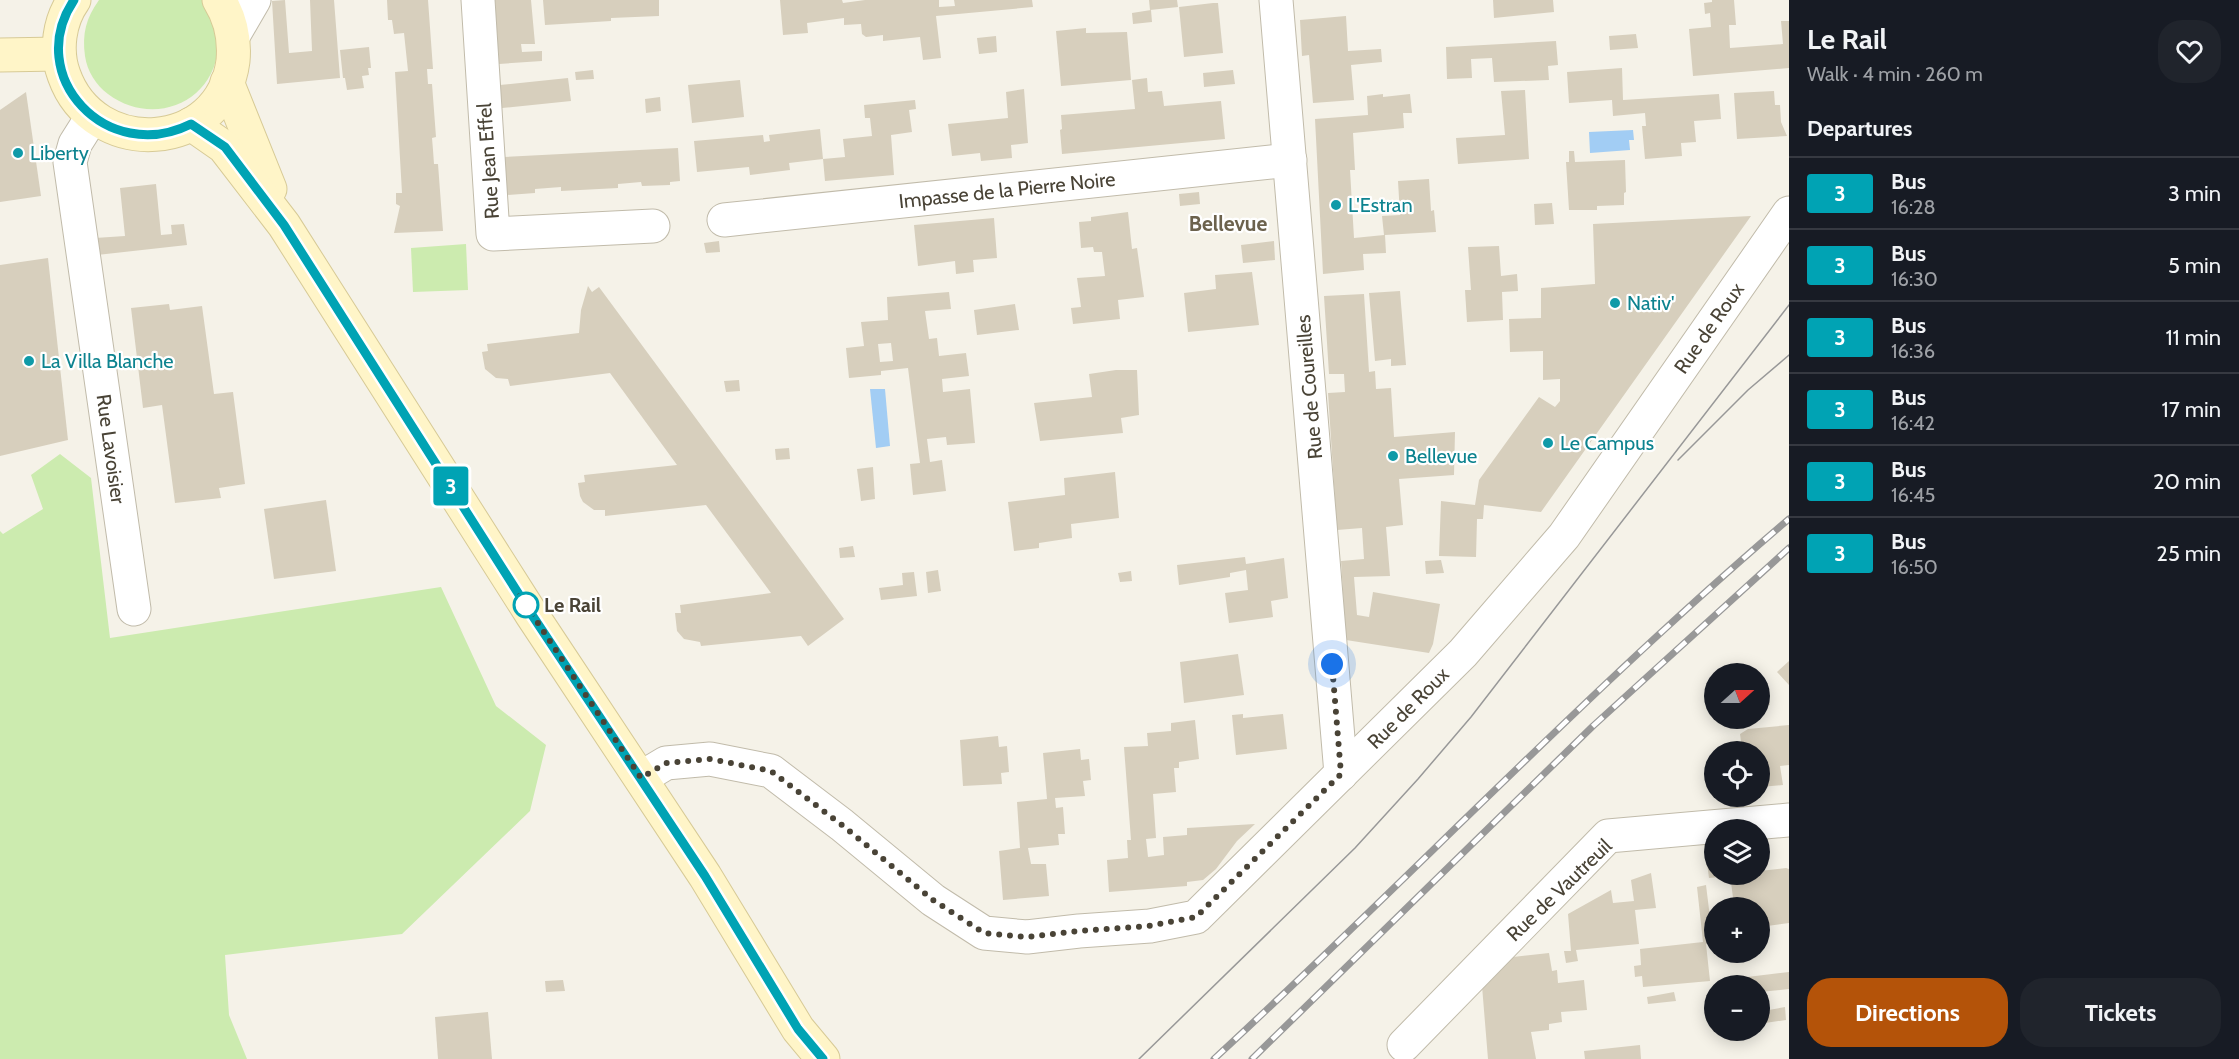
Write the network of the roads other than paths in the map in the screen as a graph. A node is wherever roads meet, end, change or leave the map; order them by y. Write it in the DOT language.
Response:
graph roads {
  1 [pos="74,0"];
  2 [pos="219,0"];
  3 [pos="254,0"];
  4 [pos="478,0"];
  5 [pos="1276,0"];
  6 [pos="233,36"];
  7 [pos="59,54"];
  8 [pos="0,55"];
  9 [pos="227,82"];
  10 [pos="92,117"];
  11 [pos="191,124"];
  12 [pos="1290,160"];
  13 [pos="1789,213"];
  14 [pos="724,219"];
  15 [pos="284,225"];
  16 [pos="653,226"];
  17 [pos="134,609"];
  18 [pos="1341,774"];
  19 [pos="641,778"];
  20 [pos="1789,820"];
  21 [pos="1407,1049"];
  22 [pos="823,1059"];
  1 -- 7 [label="main road"];
  2 -- 6 [label="main road"];
  3 -- 6 [label="street"];
  4 -- 16 [label="street, Rue Jean Effel"];
  5 -- 12 [label="street, Rue de Coureilles"];
  6 -- 9 [label="main road"];
  7 -- 8 [label="main road"];
  7 -- 10 [label="main road"];
  9 -- 11 [label="main road"];
  9 -- 15 [label="main road"];
  10 -- 11 [label="main road"];
  10 -- 17 [label="street, Rue Lavoisier"];
  11 -- 15 [label="main road"];
  12 -- 14 [label="street, Impasse de la Pierre Noire"];
  12 -- 18 [label="street, Rue de Coureilles"];
  13 -- 18 [label="street, Rue de Roux"];
  15 -- 19 [label="main road"];
  18 -- 19 [label="street, Rue de Roux"];
  19 -- 22 [label="main road"];
  20 -- 21 [label="street, Rue de Vautreuil"];
}
